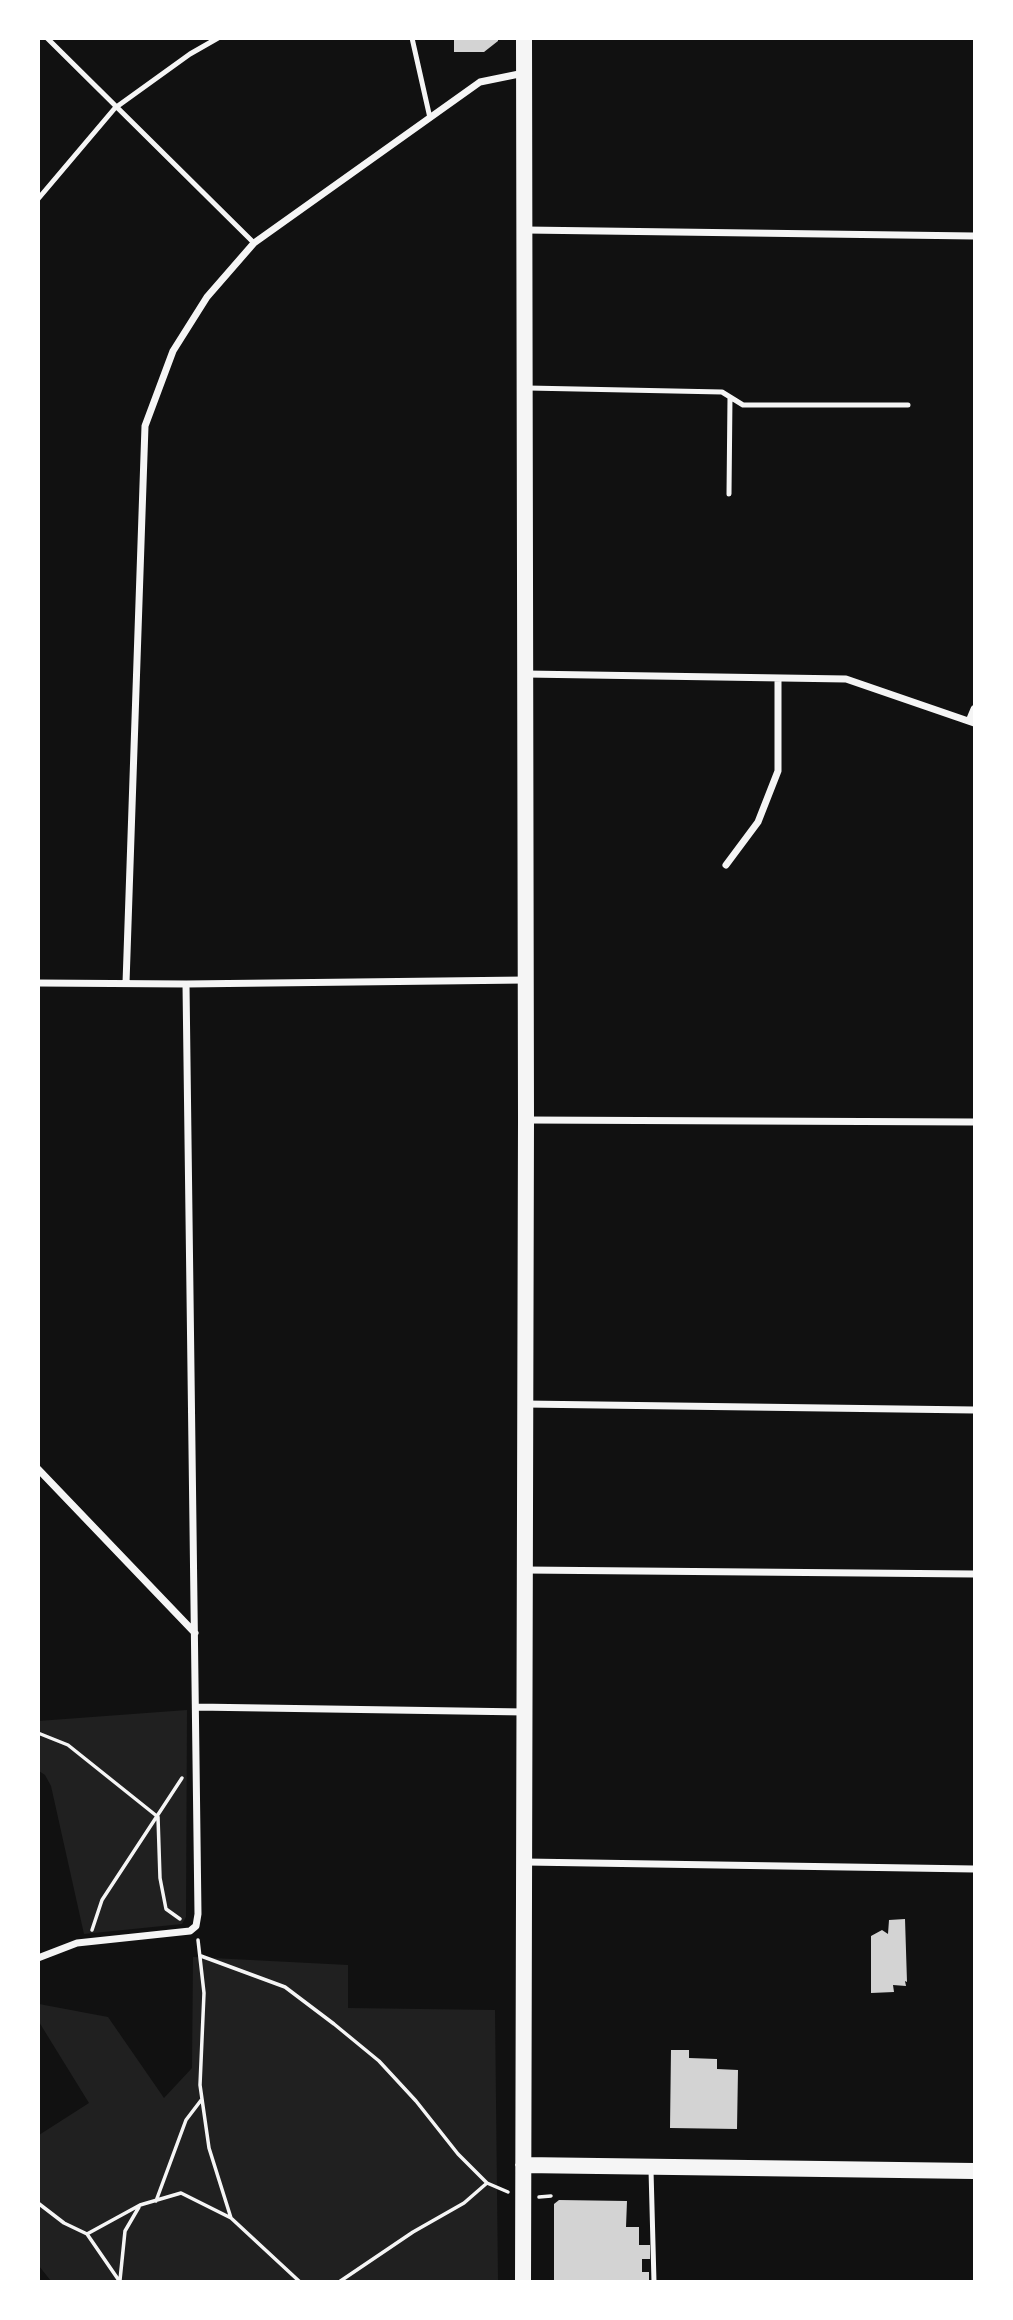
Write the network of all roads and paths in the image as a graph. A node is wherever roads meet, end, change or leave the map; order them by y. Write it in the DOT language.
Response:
graph roads {
  1 [pos="47,38"];
  2 [pos="218,38"];
  3 [pos="412,38"];
  4 [pos="524,38"];
  5 [pos="524,72"];
  6 [pos="116,108"];
  7 [pos="430,118"];
  8 [pos="38,200"];
  9 [pos="525,230"];
  10 [pos="975,236"];
  11 [pos="254,243"];
  12 [pos="525,388"];
  13 [pos="730,397"];
  14 [pos="908,405"];
  15 [pos="729,495"];
  16 [pos="526,674"];
  17 [pos="778,678"];
  18 [pos="975,709"];
  19 [pos="972,722"];
  20 [pos="726,865"];
  21 [pos="526,980"];
  22 [pos="38,983"];
  23 [pos="126,984"];
  24 [pos="186,984"];
  25 [pos="526,1120"];
  26 [pos="975,1122"];
  27 [pos="525,1404"];
  28 [pos="975,1410"];
  29 [pos="38,1469"];
  30 [pos="524,1570"];
  31 [pos="975,1574"];
  32 [pos="195,1633"];
  33 [pos="197,1707"];
  34 [pos="525,1712"];
  35 [pos="38,1733"];
  36 [pos="197,1754"];
  37 [pos="158,1817"];
  38 [pos="525,1862"];
  39 [pos="975,1869"];
  40 [pos="196,1926"];
  41 [pos="88,1942"];
  42 [pos="201,1956"];
  43 [pos="38,1958"];
  44 [pos="202,2099"];
  45 [pos="523,2165"];
  46 [pos="651,2166"];
  47 [pos="975,2171"];
  48 [pos="487,2183"];
  49 [pos="551,2196"];
  50 [pos="523,2199"];
  51 [pos="156,2201"];
  52 [pos="38,2203"];
  53 [pos="140,2206"];
  54 [pos="231,2218"];
  55 [pos="87,2234"];
  56 [pos="120,2281"];
  57 [pos="300,2281"];
  58 [pos="339,2281"];
  59 [pos="523,2281"];
  60 [pos="654,2281"];
  1 -- 6 [label="lane"];
  2 -- 6 [label="lane"];
  3 -- 7 [label="lane"];
  4 -- 5 [label="main road"];
  5 -- 7 [label="street"];
  5 -- 9 [label="main road"];
  6 -- 8 [label="lane"];
  6 -- 11 [label="lane"];
  7 -- 11 [label="street"];
  9 -- 10 [label="street"];
  9 -- 12 [label="main road"];
  11 -- 23 [label="street"];
  12 -- 13 [label="lane"];
  12 -- 16 [label="main road"];
  13 -- 14 [label="lane"];
  13 -- 15 [label="lane"];
  16 -- 17 [label="street"];
  16 -- 21 [label="main road"];
  17 -- 19 [label="street"];
  17 -- 20 [label="street"];
  18 -- 19 [label="street"];
  21 -- 24 [label="street"];
  21 -- 25 [label="main road"];
  22 -- 23 [label="street"];
  23 -- 24 [label="street"];
  24 -- 32 [label="street"];
  25 -- 26 [label="street"];
  25 -- 27 [label="main road"];
  27 -- 28 [label="street"];
  27 -- 30 [label="main road"];
  29 -- 32 [label="street"];
  30 -- 31 [label="street"];
  30 -- 34 [label="main road"];
  32 -- 33 [label="street"];
  33 -- 34 [label="street"];
  33 -- 36 [label="street"];
  34 -- 38 [label="main road"];
  35 -- 37 [label="path"];
  36 -- 37 [label="path"];
  36 -- 40 [label="street"];
  37 -- 40 [label="path"];
  37 -- 41 [label="path"];
  38 -- 39 [label="street"];
  38 -- 45 [label="main road"];
  40 -- 41 [label="street"];
  40 -- 42 [label="path"];
  41 -- 43 [label="street"];
  42 -- 44 [label="path"];
  42 -- 48 [label="path"];
  44 -- 51 [label="path"];
  44 -- 54 [label="path"];
  45 -- 46 [label="main road"];
  45 -- 50 [label="main road"];
  46 -- 47 [label="main road"];
  46 -- 60 [label="lane"];
  48 -- 50 [label="path"];
  48 -- 58 [label="path"];
  49 -- 50 [label="path"];
  50 -- 59 [label="main road"];
  51 -- 53 [label="path"];
  51 -- 54 [label="path"];
  52 -- 55 [label="path"];
  53 -- 55 [label="path"];
  53 -- 56 [label="path"];
  54 -- 57 [label="path"];
  55 -- 56 [label="path"];
}
